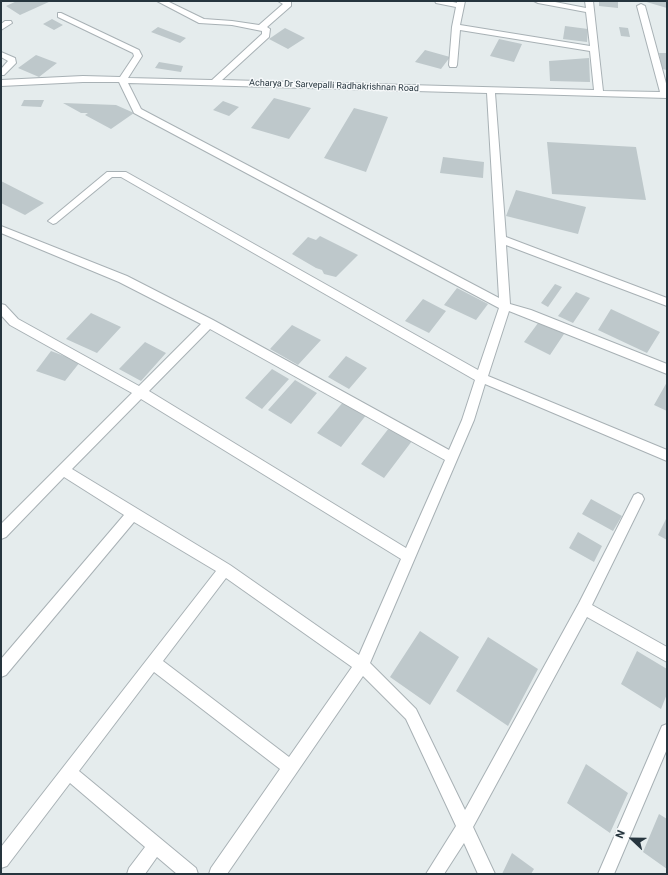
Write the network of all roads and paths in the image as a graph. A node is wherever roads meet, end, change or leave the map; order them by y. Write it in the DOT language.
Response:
graph roads {
  1 [pos="161,1"];
  2 [pos="282,1"];
  3 [pos="439,1"];
  4 [pos="538,1"];
  5 [pos="589,1"];
  6 [pos="461,4"];
  7 [pos="641,6"];
  8 [pos="591,11"];
  9 [pos="61,15"];
  10 [pos="8,23"];
  11 [pos="456,27"];
  12 [pos="1,28"];
  13 [pos="261,28"];
  14 [pos="595,49"];
  15 [pos="1,54"];
  16 [pos="453,65"];
  17 [pos="1,73"];
  18 [pos="122,80"];
  19 [pos="1,83"];
  20 [pos="214,83"];
  21 [pos="491,90"];
  22 [pos="598,94"];
  23 [pos="666,95"];
  24 [pos="53,221"];
  25 [pos="1,229"];
  26 [pos="500,239"];
  27 [pos="667,302"];
  28 [pos="505,306"];
  29 [pos="1,308"];
  30 [pos="209,323"];
  31 [pos="667,369"];
  32 [pos="482,378"];
  33 [pos="140,392"];
  34 [pos="667,456"];
  35 [pos="452,458"];
  36 [pos="63,470"];
  37 [pos="638,500"];
  38 [pos="133,514"];
  39 [pos="1,533"];
  40 [pos="409,557"];
  41 [pos="225,569"];
  42 [pos="584,608"];
  43 [pos="667,655"];
  44 [pos="153,662"];
  45 [pos="362,665"];
  46 [pos="1,670"];
  47 [pos="667,731"];
  48 [pos="291,768"];
  49 [pos="69,772"];
  50 [pos="465,826"];
  51 [pos="156,845"];
  52 [pos="1,860"];
  53 [pos="135,874"];
  54 [pos="190,874"];
  55 [pos="217,874"];
  56 [pos="434,874"];
  57 [pos="487,874"];
  58 [pos="606,874"];
  1 -- 13 [label="street"];
  2 -- 13 [label="street"];
  3 -- 6 [label="street"];
  4 -- 8 [label="street"];
  5 -- 8 [label="street"];
  6 -- 11 [label="street"];
  7 -- 23 [label="street"];
  8 -- 14 [label="street"];
  9 -- 18 [label="street"];
  10 -- 12 [label="street"];
  11 -- 14 [label="street"];
  11 -- 16 [label="street"];
  13 -- 20 [label="street"];
  14 -- 22 [label="street"];
  15 -- 17 [label="street"];
  18 -- 19 [label="street, Acharya Dr Sarvepalli Radhakrishnan Road"];
  18 -- 20 [label="street, Acharya Dr Sarvepalli Radhakrishnan Road"];
  18 -- 28 [label="street"];
  20 -- 21 [label="street, Acharya Dr Sarvepalli Radhakrishnan Road"];
  21 -- 22 [label="street, Acharya Dr Sarvepalli Radhakrishnan Road"];
  21 -- 26 [label="street"];
  22 -- 23 [label="street, Acharya Dr Sarvepalli Radhakrishnan Road"];
  24 -- 32 [label="street"];
  25 -- 30 [label="street"];
  26 -- 27 [label="street"];
  26 -- 28 [label="street"];
  28 -- 31 [label="street"];
  28 -- 32 [label="street"];
  29 -- 33 [label="street"];
  30 -- 33 [label="street"];
  30 -- 35 [label="street"];
  32 -- 34 [label="street"];
  32 -- 35 [label="street"];
  33 -- 36 [label="street"];
  33 -- 40 [label="street"];
  35 -- 40 [label="street"];
  36 -- 38 [label="street"];
  36 -- 39 [label="street"];
  37 -- 42 [label="street"];
  38 -- 41 [label="street"];
  38 -- 46 [label="street"];
  40 -- 45 [label="street"];
  41 -- 44 [label="street"];
  41 -- 45 [label="street"];
  42 -- 43 [label="street"];
  42 -- 50 [label="street"];
  44 -- 48 [label="street"];
  44 -- 49 [label="street"];
  45 -- 48 [label="street"];
  45 -- 50 [label="street"];
  47 -- 58 [label="street"];
  48 -- 55 [label="street"];
  49 -- 51 [label="street"];
  49 -- 52 [label="street"];
  50 -- 56 [label="street"];
  50 -- 57 [label="street"];
  51 -- 53 [label="street"];
  51 -- 54 [label="street"];
}
